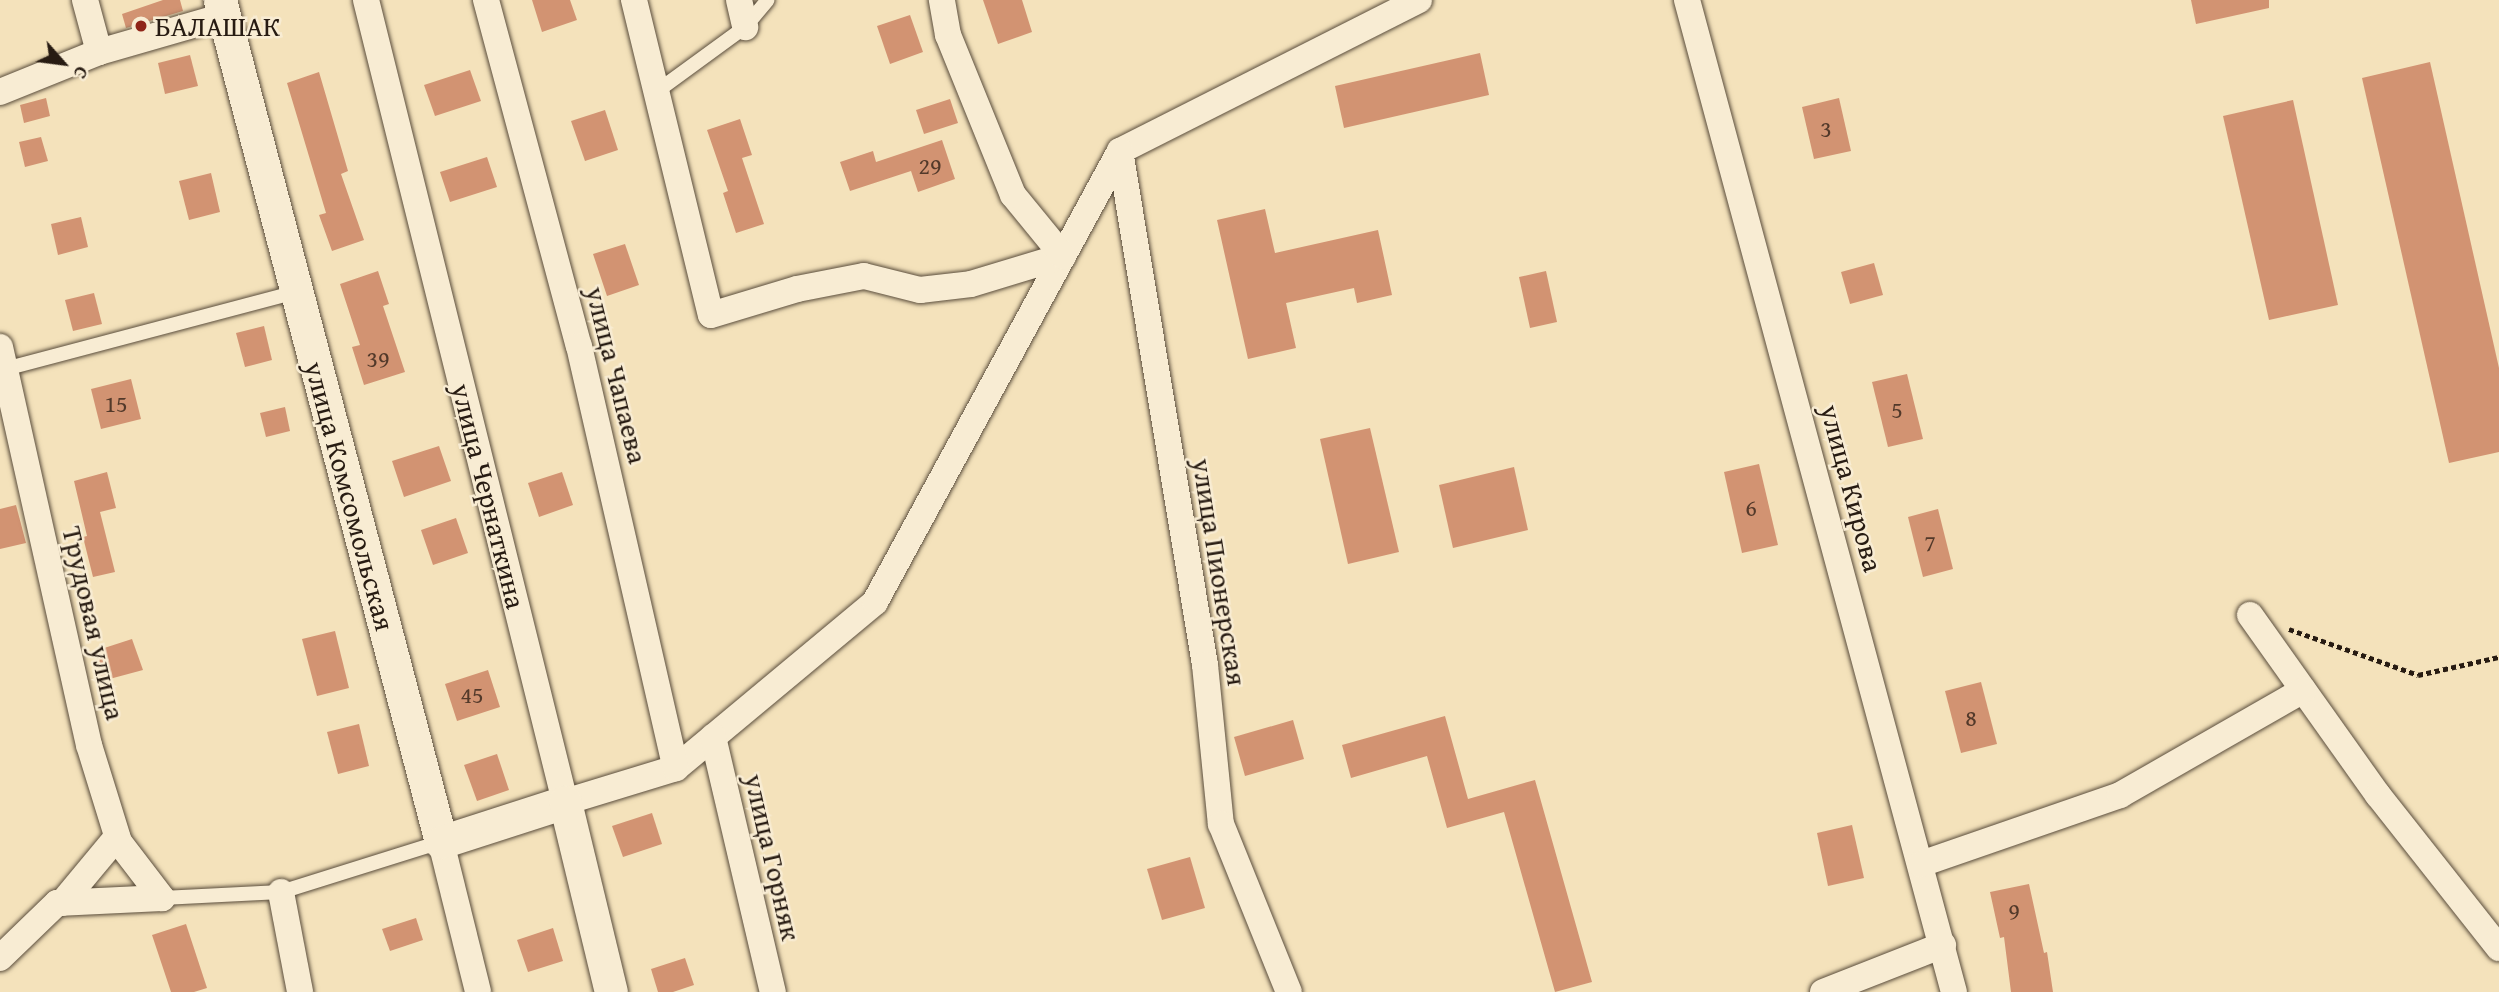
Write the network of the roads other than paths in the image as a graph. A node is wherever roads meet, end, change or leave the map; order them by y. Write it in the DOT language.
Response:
graph roads {
  1 [pos="85,0"];
  2 [pos="366,0"];
  3 [pos="486,0"];
  4 [pos="634,0"];
  5 [pos="739,0"];
  6 [pos="768,0"];
  7 [pos="942,0"];
  8 [pos="1419,0"];
  9 [pos="1687,0"];
  10 [pos="222,8"];
  11 [pos="1378,8"];
  12 [pos="745,27"];
  13 [pos="99,52"];
  14 [pos="0,92"];
  15 [pos="656,92"];
  16 [pos="1120,151"];
  17 [pos="1063,256"];
  18 [pos="297,292"];
  19 [pos="2,358"];
  20 [pos="2250,615"];
  21 [pos="2303,690"];
  22 [pos="713,737"];
  23 [pos="676,768"];
  24 [pos="565,802"];
  25 [pos="117,836"];
  26 [pos="441,842"];
  27 [pos="1921,864"];
  28 [pos="281,892"];
  29 [pos="162,898"];
  30 [pos="62,903"];
  31 [pos="1943,945"];
  32 [pos="2499,948"];
  33 [pos="0,957"];
  34 [pos="300,992"];
  35 [pos="478,992"];
  36 [pos="611,992"];
  37 [pos="773,992"];
  38 [pos="1289,992"];
  39 [pos="1823,992"];
  40 [pos="1954,992"];
  1 -- 13 [label="street"];
  2 -- 24 [label="street, улица Чернаткина"];
  3 -- 23 [label="street, улица Чапаева"];
  4 -- 15 [label="street"];
  5 -- 12 [label="street"];
  6 -- 12 [label="lane"];
  7 -- 17 [label="street"];
  8 -- 11 [label="street"];
  9 -- 27 [label="street, улица Кирова"];
  10 -- 13 [label="street"];
  10 -- 18 [label="street, улица Комсомольская"];
  11 -- 16 [label="street"];
  12 -- 15 [label="lane"];
  13 -- 14 [label="street"];
  15 -- 17 [label="street"];
  16 -- 17 [label="street"];
  16 -- 38 [label="street, улица Пионерская"];
  17 -- 22 [label="street"];
  18 -- 19 [label="lane"];
  18 -- 26 [label="street, улица Комсомольская"];
  19 -- 25 [label="street, Трудовая улица"];
  20 -- 21 [label="street"];
  21 -- 27 [label="street"];
  21 -- 32 [label="street"];
  22 -- 23 [label="street"];
  22 -- 37 [label="street, улица Горняк"];
  23 -- 24 [label="street"];
  24 -- 26 [label="street"];
  24 -- 36 [label="street, улица Чернаткина"];
  25 -- 29 [label="street, Трудовая улица"];
  25 -- 30 [label="street"];
  26 -- 28 [label="lane"];
  26 -- 35 [label="street, улица Комсомольская"];
  27 -- 31 [label="street, улица Кирова"];
  28 -- 29 [label="lane"];
  28 -- 34 [label="street"];
  29 -- 30 [label="street"];
  30 -- 33 [label="street"];
  31 -- 39 [label="street"];
  31 -- 40 [label="street, улица Кирова"];
}
